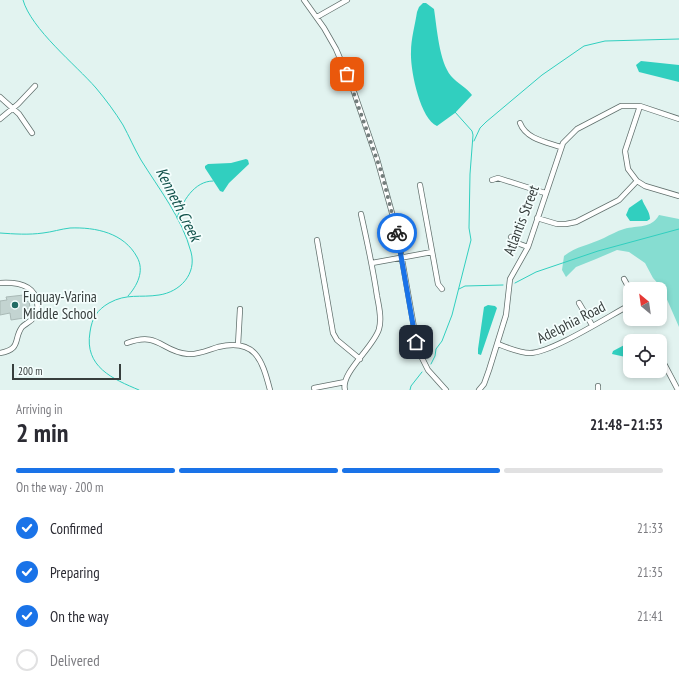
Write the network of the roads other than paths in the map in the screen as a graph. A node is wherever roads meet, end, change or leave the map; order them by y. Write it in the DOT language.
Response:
graph roads {
  1 [pos="304,0"];
  2 [pos="347,0"];
  3 [pos="317,18"];
  4 [pos="35,86"];
  5 [pos="0,97"];
  6 [pos="640,106"];
  7 [pos="13,108"];
  8 [pos="0,119"];
  9 [pos="679,119"];
  10 [pos="520,123"];
  11 [pos="32,133"];
  12 [pos="561,147"];
  13 [pos="492,180"];
  14 [pos="637,181"];
  15 [pos="420,185"];
  16 [pos="545,193"];
  17 [pos="679,196"];
  18 [pos="361,214"];
  19 [pos="537,218"];
  20 [pos="511,237"];
  21 [pos="317,240"];
  22 [pos="528,247"];
  23 [pos="432,252"];
  24 [pos="402,258"];
  25 [pos="372,263"];
  26 [pos="624,279"];
  27 [pos="626,282"];
  28 [pos="0,283"];
  29 [pos="442,290"];
  30 [pos="579,303"];
  31 [pos="623,309"];
  32 [pos="240,310"];
  33 [pos="592,325"];
  34 [pos="127,343"];
  35 [pos="498,344"];
  36 [pos="238,345"];
  37 [pos="0,353"];
  38 [pos="360,359"];
  39 [pos="667,369"];
  40 [pos="345,382"];
  41 [pos="314,388"];
  42 [pos="270,390"];
  43 [pos="345,390"];
  44 [pos="446,390"];
  45 [pos="479,390"];
  46 [pos="678,390"];
  1 -- 3 [label="street"];
  2 -- 3 [label="street"];
  3 -- 24 [label="street"];
  4 -- 7 [label="street"];
  5 -- 7 [label="street"];
  6 -- 9 [label="street, Atlantis Street"];
  6 -- 12 [label="street, Atlantis Street"];
  6 -- 14 [label="street"];
  7 -- 8 [label="street"];
  7 -- 11 [label="street"];
  10 -- 12 [label="street"];
  12 -- 16 [label="street, Atlantis Street"];
  13 -- 16 [label="street"];
  14 -- 17 [label="street"];
  14 -- 19 [label="street"];
  15 -- 23 [label="street"];
  16 -- 19 [label="street, Atlantis Street"];
  18 -- 25 [label="street"];
  19 -- 22 [label="street, Atlantis Street"];
  20 -- 22 [label="street"];
  21 -- 38 [label="street"];
  22 -- 35 [label="street, Atlantis Street"];
  23 -- 24 [label="street"];
  23 -- 29 [label="street"];
  24 -- 25 [label="street"];
  24 -- 44 [label="street"];
  25 -- 38 [label="street"];
  26 -- 27 [label="street"];
  28 -- 37 [label="street"];
  30 -- 33 [label="street"];
  31 -- 33 [label="street, Adelphia Road"];
  32 -- 36 [label="street"];
  33 -- 35 [label="street, Adelphia Road"];
  34 -- 36 [label="street"];
  35 -- 45 [label="street, Atlantis Street"];
  36 -- 42 [label="street"];
  38 -- 40 [label="street"];
  39 -- 46 [label="street"];
  40 -- 41 [label="street"];
  40 -- 43 [label="street"];
}
